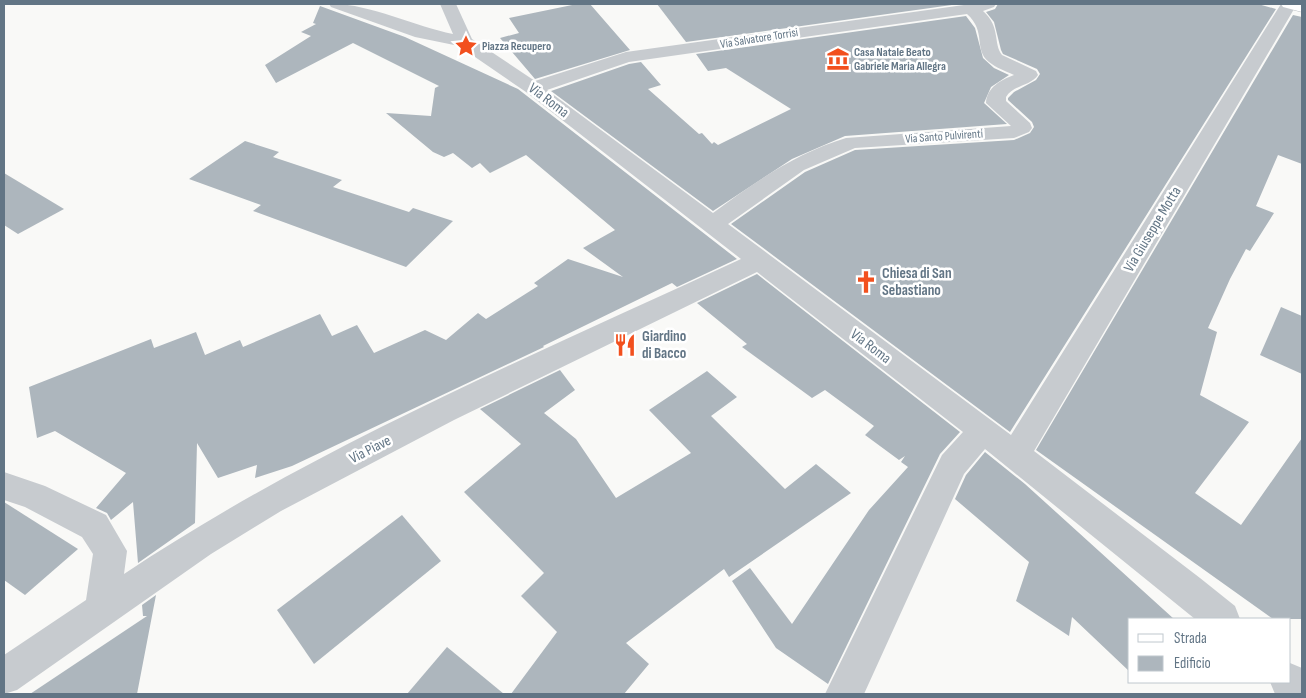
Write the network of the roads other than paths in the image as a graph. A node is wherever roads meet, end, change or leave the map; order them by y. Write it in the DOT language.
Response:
graph roads {
  1 [pos="337,4"];
  2 [pos="448,4"];
  3 [pos="1289,4"];
  4 [pos="979,6"];
  5 [pos="1302,7"];
  6 [pos="465,42"];
  7 [pos="524,82"];
  8 [pos="712,225"];
  9 [pos="758,261"];
  10 [pos="983,430"];
  11 [pos="1015,454"];
  12 [pos="4,486"];
  13 [pos="102,610"];
  14 [pos="1221,618"];
  15 [pos="4,677"];
  16 [pos="1290,683"];
  17 [pos="844,694"];
  18 [pos="1301,694"];
  1 -- 6 [label="street"];
  2 -- 6 [label="street"];
  3 -- 5 [label="main road"];
  3 -- 11 [label="street, Via Giuseppe Motta"];
  4 -- 7 [label="street, Via Salvatore Torrisi"];
  4 -- 8 [label="street, Via Santo Pulvirenti"];
  6 -- 7 [label="street, Via Roma"];
  7 -- 8 [label="street, Via Roma"];
  8 -- 9 [label="street, Via Roma"];
  9 -- 10 [label="street, Via Roma"];
  9 -- 13 [label="street, Via Piave"];
  10 -- 11 [label="street, Via Roma"];
  10 -- 17 [label="street"];
  11 -- 14 [label="street, Via Roma"];
  12 -- 13 [label="street"];
  13 -- 15 [label="street, Via Piave"];
  16 -- 18 [label="street"];
}
